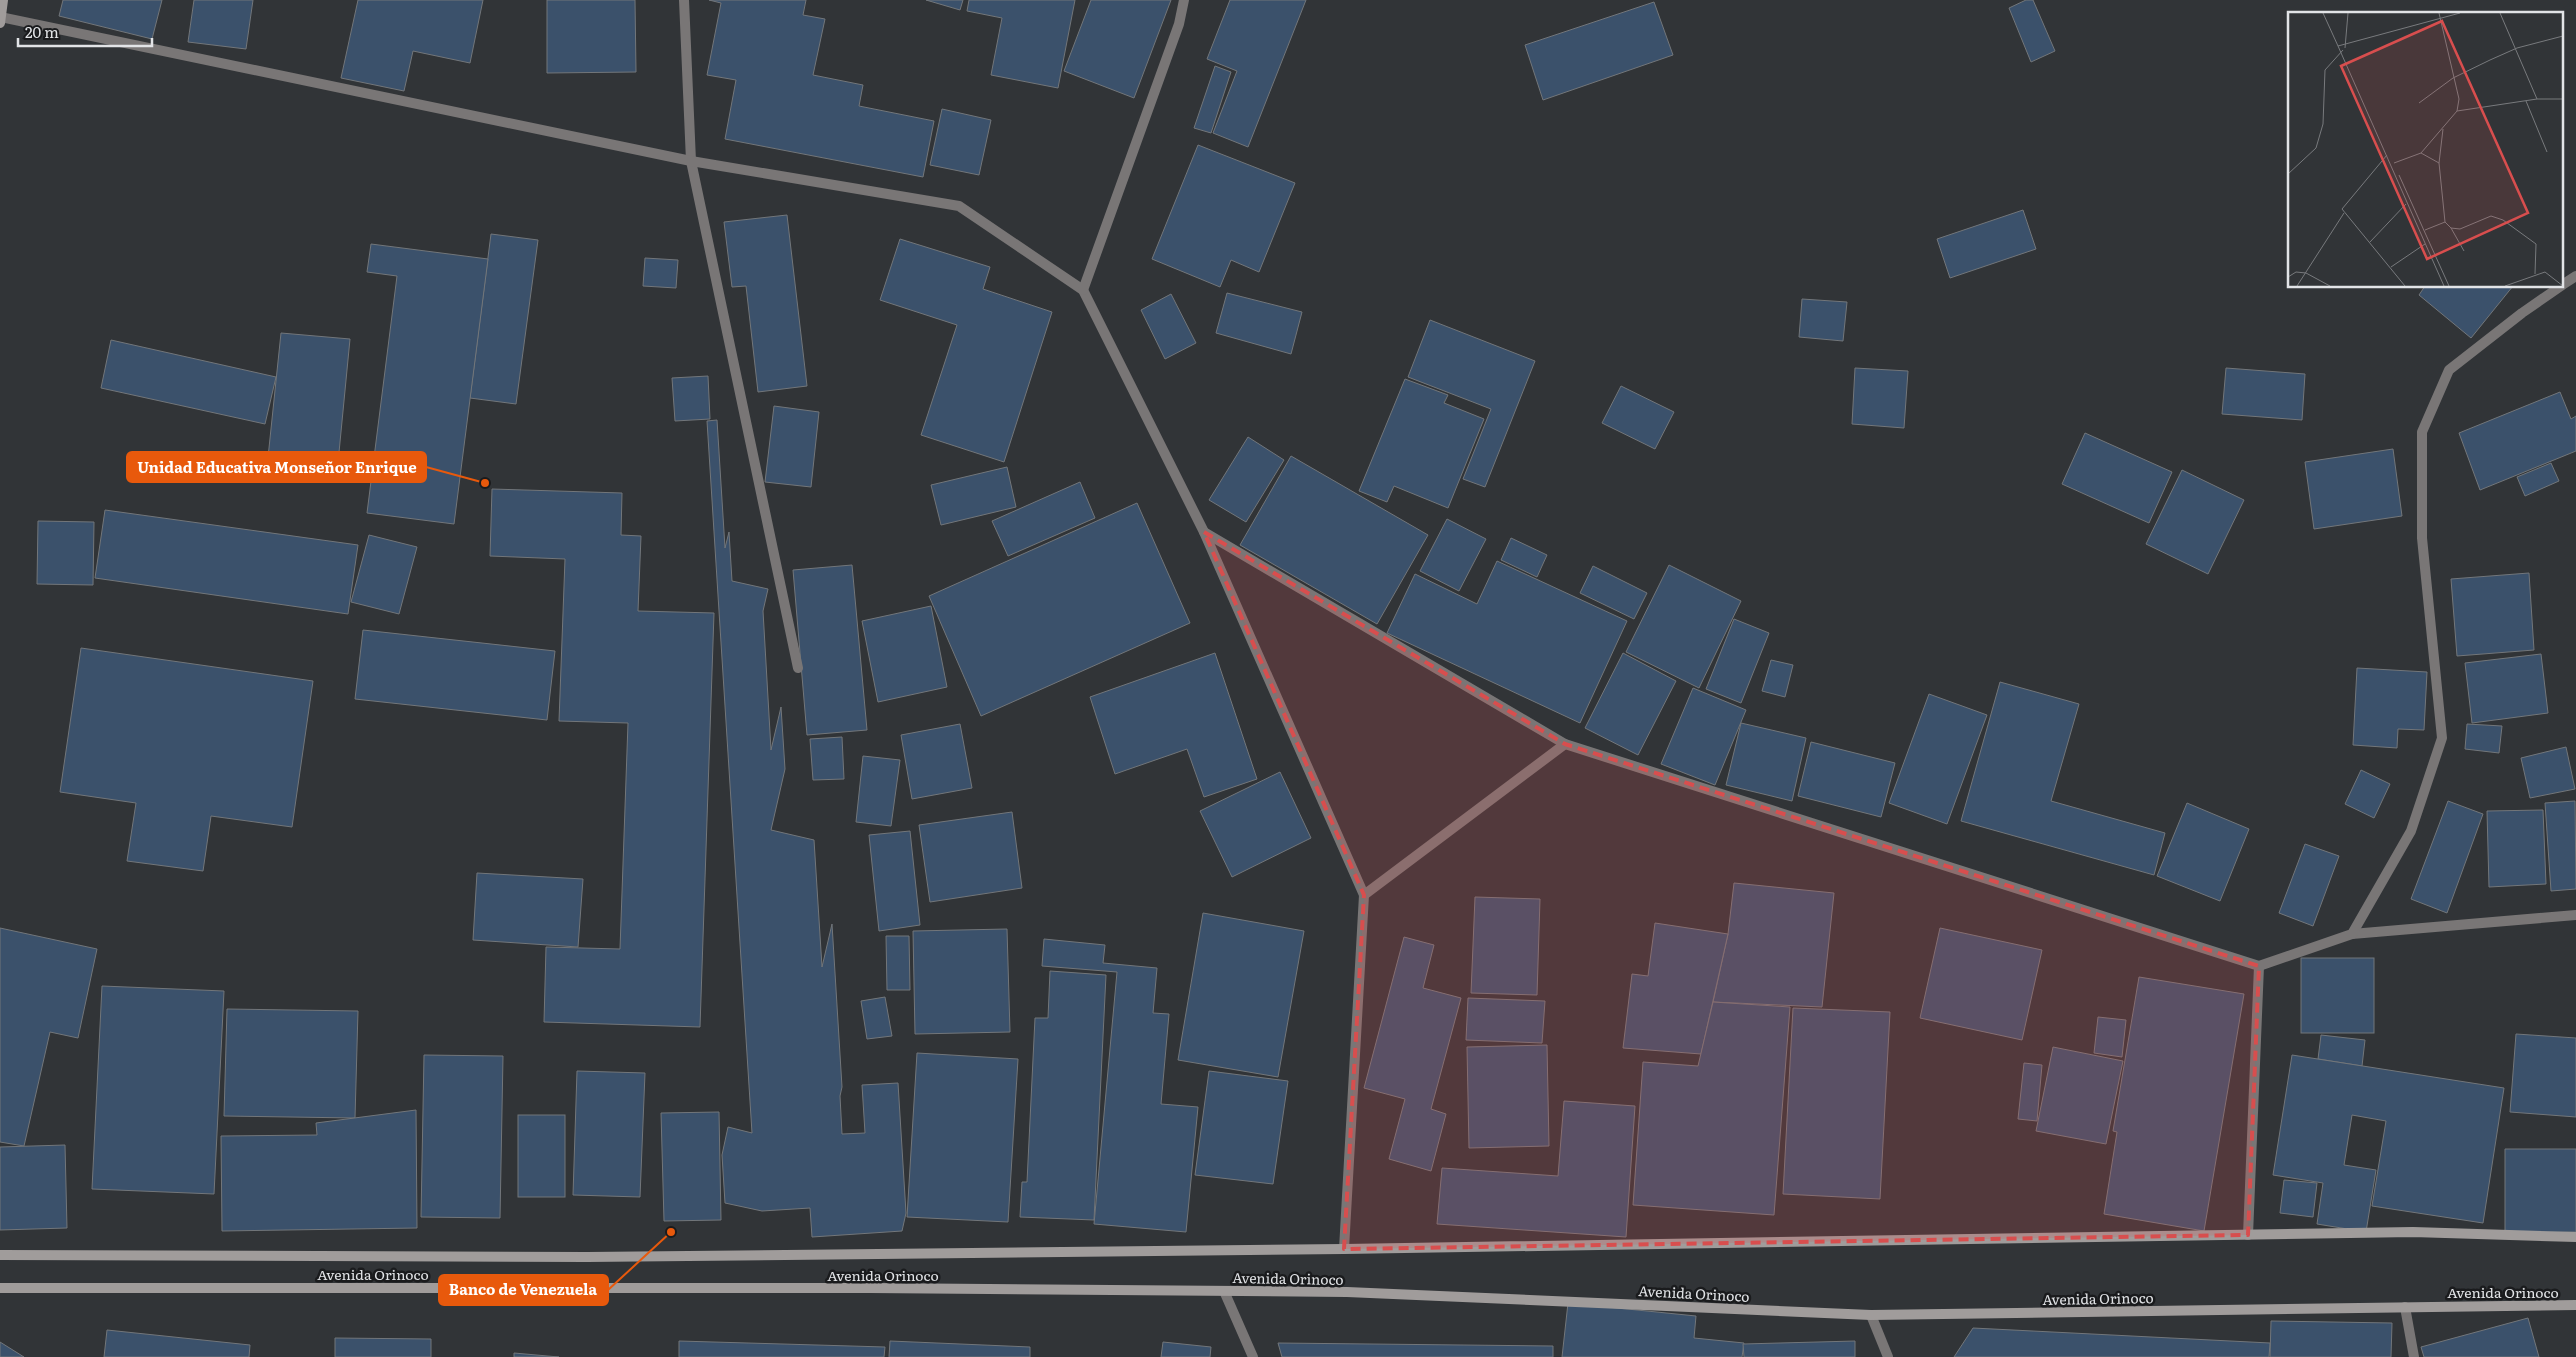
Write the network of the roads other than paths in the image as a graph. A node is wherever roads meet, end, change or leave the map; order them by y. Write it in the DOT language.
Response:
graph roads {
  1 [pos="3,0"];
  2 [pos="684,0"];
  3 [pos="1184,0"];
  4 [pos="0,19"];
  5 [pos="691,161"];
  6 [pos="2576,276"];
  7 [pos="2564,285"];
  8 [pos="2559,288"];
  9 [pos="1083,290"];
  10 [pos="1204,532"];
  11 [pos="798,668"];
  12 [pos="1566,744"];
  13 [pos="1364,895"];
  14 [pos="2576,915"];
  15 [pos="2352,934"];
  16 [pos="2258,966"];
  17 [pos="2248,1235"];
  18 [pos="2576,1238"];
  19 [pos="1344,1249"];
  20 [pos="0,1255"];
  21 [pos="0,1288"];
  22 [pos="1224,1291"];
  23 [pos="2576,1305"];
  24 [pos="2405,1307"];
  25 [pos="1871,1315"];
  26 [pos="1253,1357"];
  27 [pos="1888,1357"];
  28 [pos="2414,1357"];
  1 -- 4 [label="main road"];
  2 -- 5 [label="street"];
  3 -- 9 [label="street"];
  4 -- 5 [label="street"];
  5 -- 9 [label="street"];
  5 -- 11 [label="street"];
  6 -- 7 [label="street"];
  8 -- 15 [label="street"];
  9 -- 10 [label="street"];
  10 -- 12 [label="street"];
  10 -- 13 [label="street"];
  12 -- 13 [label="street"];
  12 -- 16 [label="street"];
  13 -- 19 [label="street"];
  14 -- 15 [label="street"];
  15 -- 16 [label="street"];
  16 -- 17 [label="street"];
  17 -- 18 [label="main road, Avenida Orinoco"];
  17 -- 19 [label="main road, Avenida Orinoco"];
  19 -- 20 [label="main road, Avenida Orinoco"];
  21 -- 22 [label="main road, Avenida Orinoco"];
  22 -- 25 [label="main road, Avenida Orinoco"];
  22 -- 26 [label="street"];
  23 -- 24 [label="main road, Avenida Orinoco"];
  24 -- 25 [label="main road, Avenida Orinoco"];
  24 -- 28 [label="street"];
  25 -- 27 [label="street"];
}
